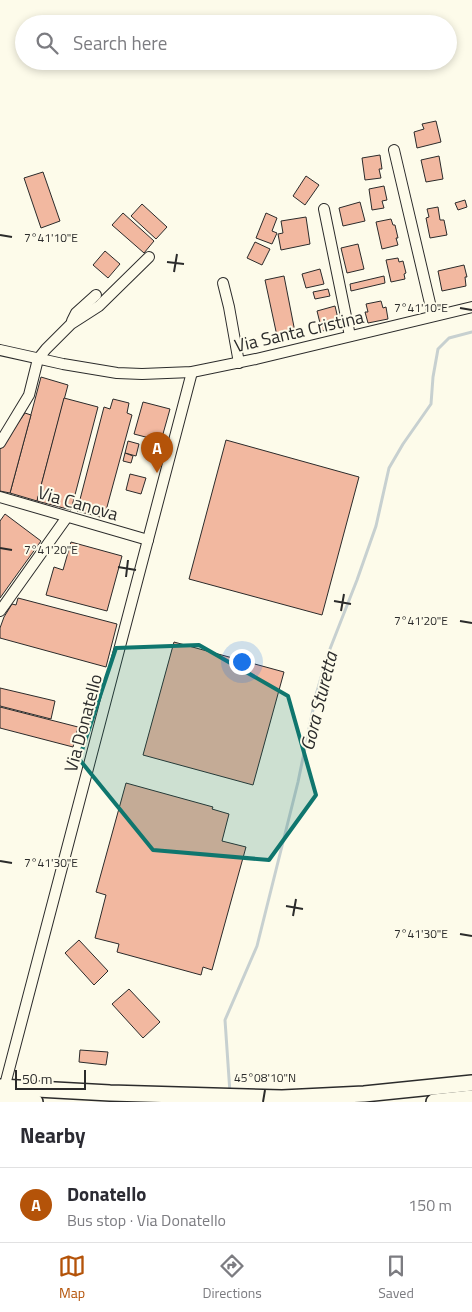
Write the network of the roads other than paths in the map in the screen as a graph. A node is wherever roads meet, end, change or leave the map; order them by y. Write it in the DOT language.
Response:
graph roads {
  1 [pos="394,150"];
  2 [pos="324,209"];
  3 [pos="149,257"];
  4 [pos="223,283"];
  5 [pos="96,295"];
  6 [pos="472,307"];
  7 [pos="434,316"];
  8 [pos="71,324"];
  9 [pos="350,336"];
  10 [pos="0,350"];
  11 [pos="38,359"];
  12 [pos="239,363"];
  13 [pos="192,372"];
  14 [pos="0,443"];
  15 [pos="0,497"];
  16 [pos="67,518"];
  17 [pos="148,540"];
  18 [pos="0,611"];
  19 [pos="472,1082"];
  20 [pos="3,1084"];
  21 [pos="472,1098"];
  22 [pos="0,1100"];
  23 [pos="35,1102"];
  24 [pos="434,1102"];
  1 -- 7 [label="street"];
  2 -- 9 [label="street"];
  3 -- 8 [label="street"];
  4 -- 12 [label="street"];
  5 -- 8 [label="street"];
  6 -- 7 [label="street, Via Santa Cristina"];
  7 -- 9 [label="street, Via Santa Cristina"];
  8 -- 11 [label="street"];
  9 -- 12 [label="street, Via Santa Cristina"];
  10 -- 11 [label="street, Via Santa Cristina"];
  11 -- 13 [label="street, Via Santa Cristina"];
  11 -- 14 [label="street"];
  12 -- 13 [label="street, Via Santa Cristina"];
  13 -- 17 [label="street, Via Donatello"];
  15 -- 16 [label="street, Via Canova"];
  16 -- 17 [label="street, Via Canova"];
  16 -- 18 [label="street"];
  17 -- 20 [label="street, Via Donatello"];
  19 -- 20 [label="highway"];
  21 -- 24 [label="highway"];
  22 -- 23 [label="highway"];
}
